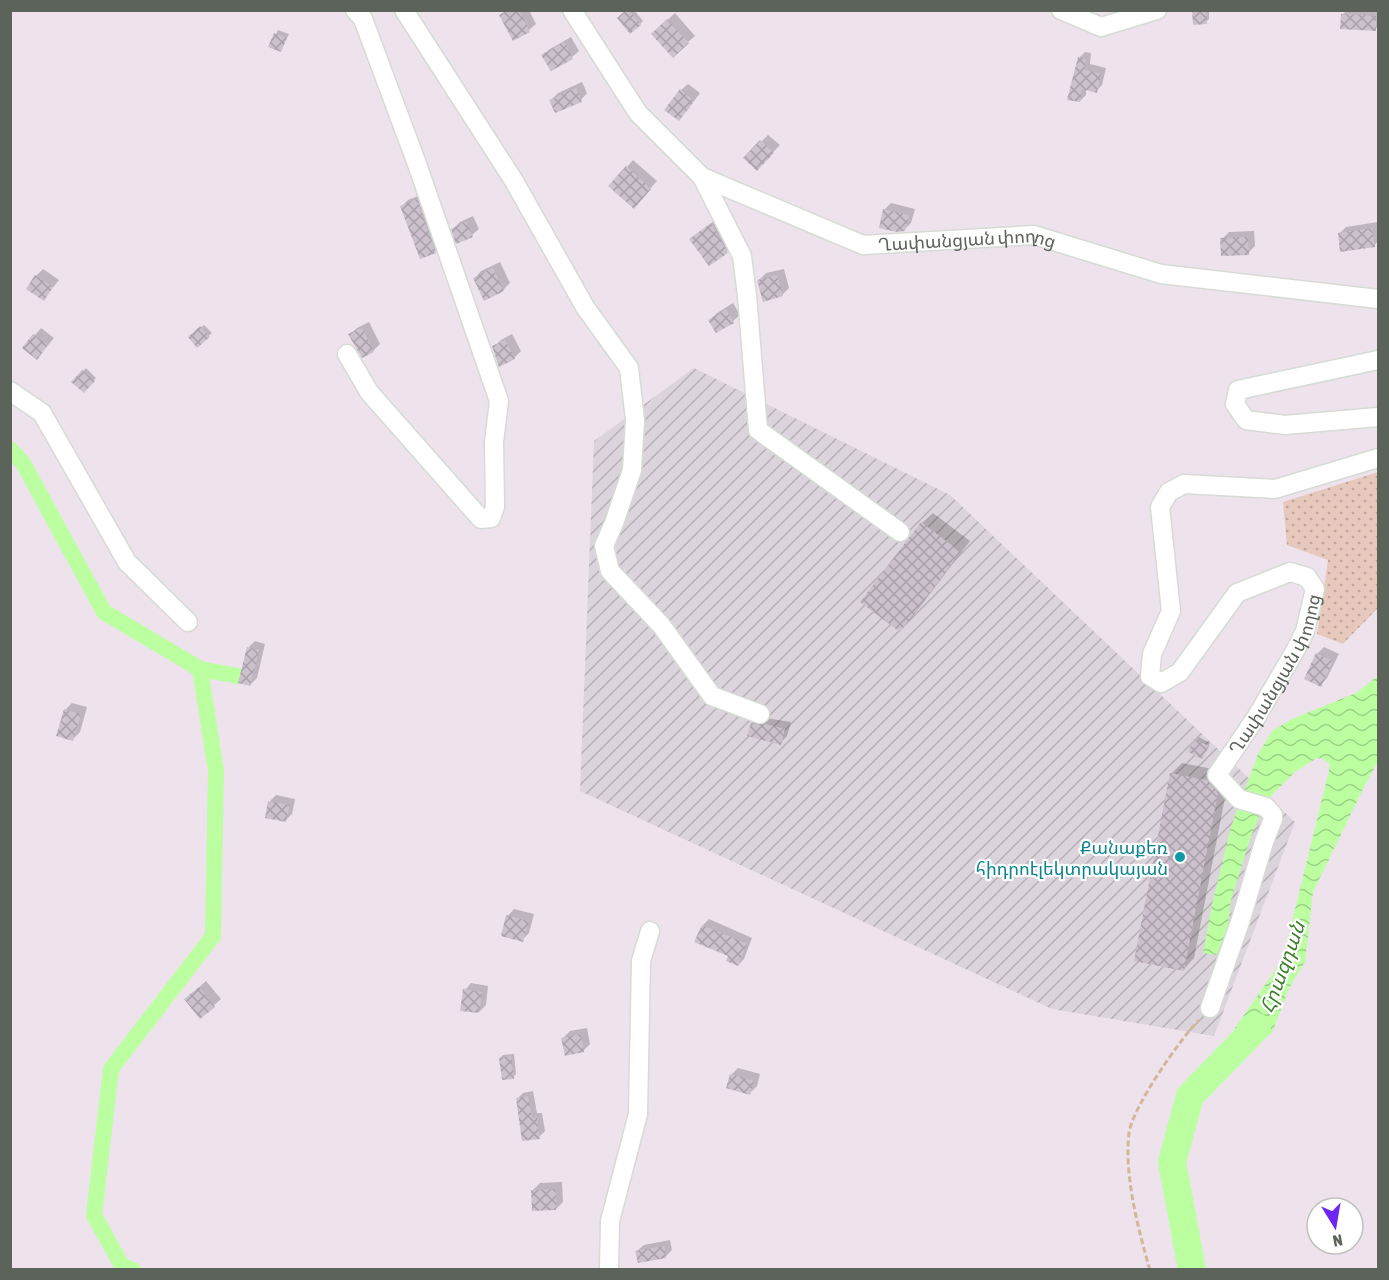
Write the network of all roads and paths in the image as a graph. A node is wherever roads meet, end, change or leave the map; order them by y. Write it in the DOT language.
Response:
graph roads {
  1 [pos="355,10"];
  2 [pos="404,10"];
  3 [pos="572,10"];
  4 [pos="1062,10"];
  5 [pos="1157,10"];
  6 [pos="702,177"];
  7 [pos="1378,299"];
  8 [pos="347,354"];
  9 [pos="1378,360"];
  10 [pos="10,391"];
  11 [pos="1378,417"];
  12 [pos="1378,458"];
  13 [pos="900,532"];
  14 [pos="188,622"];
  15 [pos="760,714"];
  16 [pos="650,931"];
  17 [pos="1210,1008"];
  18 [pos="609,1269"];
  19 [pos="1150,1269"];
  1 -- 8 [label="street"];
  2 -- 15 [label="street"];
  3 -- 6 [label="street, Ղափանցյան փողոց"];
  4 -- 5 [label="street"];
  6 -- 7 [label="street, Ղափանցյան փողոց"];
  6 -- 13 [label="street"];
  9 -- 11 [label="street"];
  10 -- 14 [label="street"];
  12 -- 17 [label="street, Ղափանցյան փողոց"];
  16 -- 18 [label="street"];
  17 -- 19 [label="path"];
}
